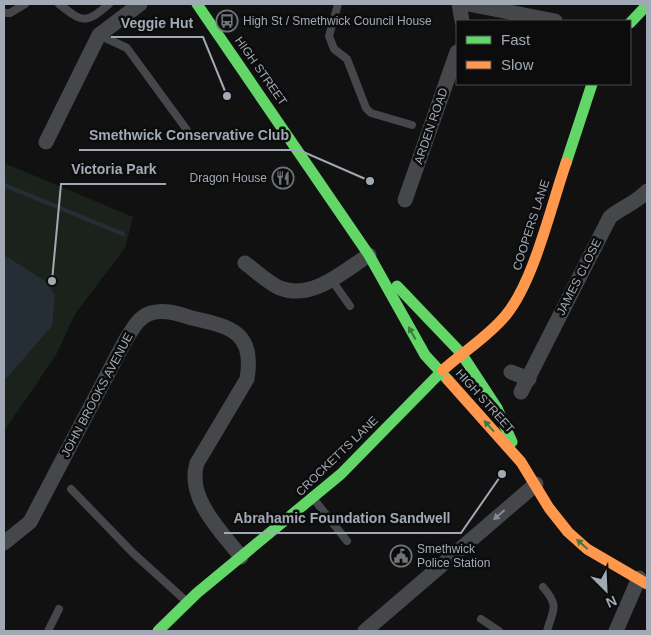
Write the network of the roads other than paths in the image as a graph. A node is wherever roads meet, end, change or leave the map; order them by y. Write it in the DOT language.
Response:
graph roads {
  1 [pos="25,4"];
  2 [pos="59,4"];
  3 [pos="109,4"];
  4 [pos="140,4"];
  5 [pos="197,4"];
  6 [pos="338,4"];
  7 [pos="459,4"];
  8 [pos="468,4"];
  9 [pos="644,6"];
  10 [pos="4,12"];
  11 [pos="462,20"];
  12 [pos="550,20"];
  13 [pos="631,23"];
  14 [pos="99,34"];
  15 [pos="456,55"];
  16 [pos="592,85"];
  17 [pos="412,125"];
  18 [pos="187,130"];
  19 [pos="46,142"];
  20 [pos="647,192"];
  21 [pos="405,200"];
  22 [pos="368,255"];
  23 [pos="245,263"];
  24 [pos="331,279"];
  25 [pos="350,306"];
  26 [pos="461,353"];
  27 [pos="512,372"];
  28 [pos="440,373"];
  29 [pos="521,462"];
  30 [pos="536,484"];
  31 [pos="71,489"];
  32 [pos="313,498"];
  33 [pos="348,541"];
  34 [pos="4,543"];
  35 [pos="241,557"];
  36 [pos="643,581"];
  37 [pos="543,587"];
  38 [pos="187,602"];
  39 [pos="59,608"];
  40 [pos="481,619"];
  41 [pos="162,630"];
  42 [pos="48,631"];
  43 [pos="365,631"];
  44 [pos="499,631"];
  45 [pos="547,631"];
  46 [pos="616,631"];
  1 -- 10 [label="lane"];
  2 -- 3 [label="lane"];
  4 -- 14 [label="street"];
  5 -- 22 [label="main road, HIGH STREET"];
  6 -- 17 [label="lane"];
  7 -- 11 [label="street"];
  8 -- 12 [label="street"];
  9 -- 13 [label="main road"];
  14 -- 18 [label="lane"];
  14 -- 19 [label="street"];
  15 -- 21 [label="street, ARDEN ROAD"];
  16 -- 26 [label="main road, COOPERS LANE"];
  20 -- 27 [label="street, JAMES CLOSE"];
  22 -- 24 [label="street"];
  22 -- 26 [label="main road, HIGH STREET"];
  28 -- 22 [label="main road, HIGH STREET, one-way"];
  23 -- 24 [label="street"];
  24 -- 25 [label="lane"];
  26 -- 28 [label="main road, CROCKETTS LANE"];
  26 -- 29 [label="main road, HIGH STREET"];
  29 -- 28 [label="main road, HIGH STREET, one-way"];
  28 -- 32 [label="main road, CROCKETTS LANE"];
  29 -- 30 [label="main road, HIGH STREET"];
  30 -- 36 [label="main road, HIGH STREET"];
  30 -- 43 [label="street, one-way"];
  31 -- 38 [label="lane"];
  32 -- 33 [label="lane"];
  32 -- 35 [label="main road, CROCKETTS LANE"];
  34 -- 35 [label="street, JOHN BROOKS AVENUE"];
  35 -- 38 [label="main road, CROCKETTS LANE"];
  36 -- 46 [label="street"];
  37 -- 45 [label="lane"];
  38 -- 41 [label="main road, CROCKETTS LANE"];
  39 -- 42 [label="lane"];
  40 -- 44 [label="lane"];
}
